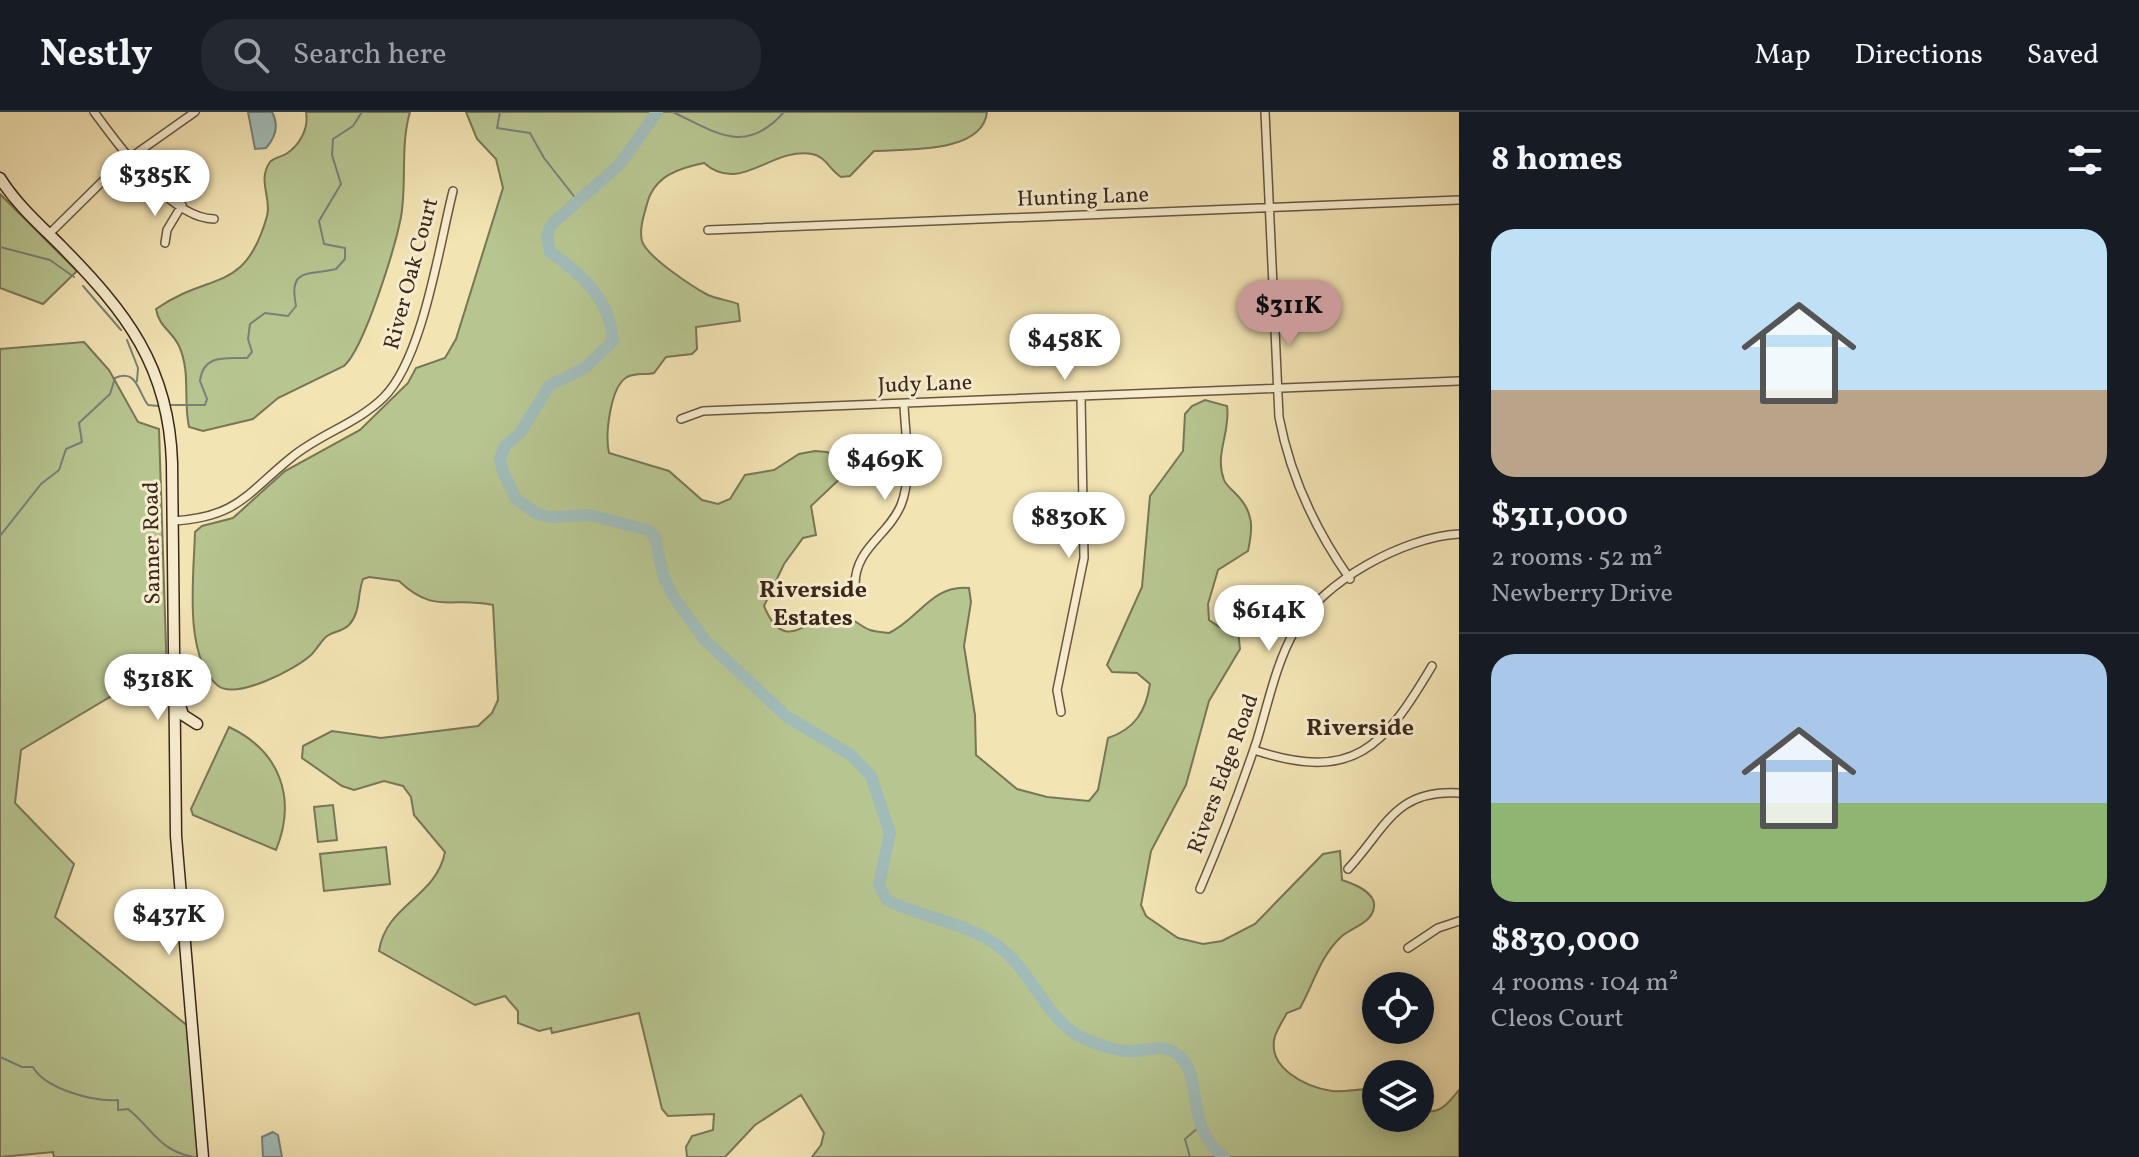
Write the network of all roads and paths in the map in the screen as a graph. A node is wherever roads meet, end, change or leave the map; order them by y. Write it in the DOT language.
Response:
graph roads {
  1 [pos="94,112"];
  2 [pos="195,112"];
  3 [pos="1265,112"];
  4 [pos="129,157"];
  5 [pos="0,178"];
  6 [pos="453,191"];
  7 [pos="1459,200"];
  8 [pos="182,205"];
  9 [pos="1269,208"];
  10 [pos="214,219"];
  11 [pos="708,230"];
  12 [pos="49,234"];
  13 [pos="165,243"];
  14 [pos="1459,381"];
  15 [pos="1275,389"];
  16 [pos="1081,397"];
  17 [pos="904,404"];
  18 [pos="681,419"];
  19 [pos="173,521"];
  20 [pos="1459,534"];
  21 [pos="1350,579"];
  22 [pos="855,585"];
  23 [pos="1432,666"];
  24 [pos="174,687"];
  25 [pos="1061,712"];
  26 [pos="1254,750"];
  27 [pos="175,756"];
  28 [pos="1459,793"];
  29 [pos="1348,869"];
  30 [pos="1200,889"];
  31 [pos="1459,921"];
  32 [pos="1408,948"];
  33 [pos="203,1157"];
  1 -- 4 [label="street"];
  2 -- 4 [label="street"];
  3 -- 9 [label="street"];
  4 -- 8 [label="street"];
  4 -- 12 [label="street"];
  5 -- 12 [label="main road, Sanner Road"];
  6 -- 19 [label="street, River Oak Court"];
  7 -- 9 [label="street, Hunting Lane"];
  8 -- 10 [label="street"];
  8 -- 13 [label="street"];
  9 -- 11 [label="street, Hunting Lane"];
  9 -- 15 [label="street"];
  12 -- 19 [label="main road, Sanner Road"];
  14 -- 15 [label="street, Judy Lane"];
  15 -- 16 [label="street, Judy Lane"];
  15 -- 21 [label="street"];
  16 -- 17 [label="street, Judy Lane"];
  16 -- 25 [label="street"];
  17 -- 18 [label="street, Judy Lane"];
  17 -- 22 [label="street"];
  19 -- 24 [label="main road, Sanner Road"];
  20 -- 21 [label="street, Rivers Edge Road"];
  21 -- 26 [label="street, Rivers Edge Road"];
  23 -- 26 [label="street"];
  24 -- 27 [label="main road, Sanner Road"];
  24 -- 27 [label="main road"];
  26 -- 30 [label="street, Rivers Edge Road"];
  27 -- 33 [label="main road, Sanner Road"];
  28 -- 29 [label="street"];
  31 -- 32 [label="street"];
}
